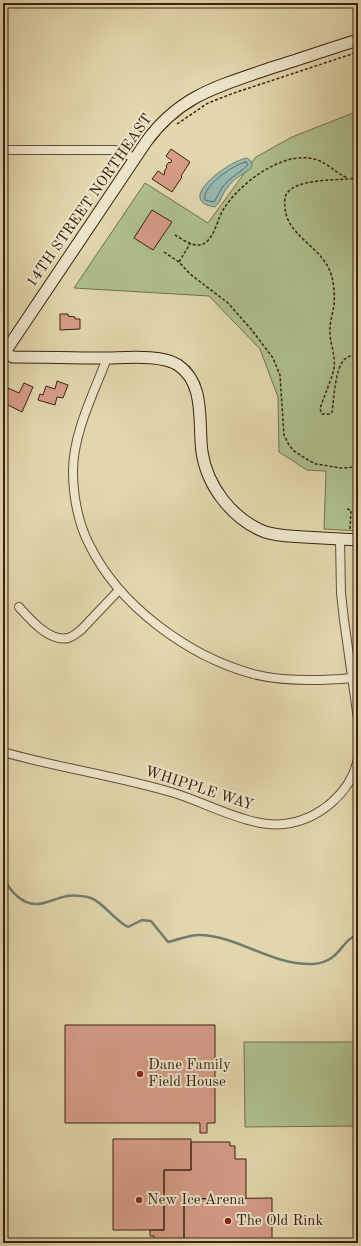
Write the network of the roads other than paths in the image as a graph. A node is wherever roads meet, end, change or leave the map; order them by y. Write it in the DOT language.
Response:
graph roads {
  1 [pos="358,40"];
  2 [pos="3,150"];
  3 [pos="135,158"];
  4 [pos="3,354"];
  5 [pos="106,358"];
  6 [pos="340,539"];
  7 [pos="358,540"];
  8 [pos="119,590"];
  9 [pos="19,607"];
  10 [pos="352,678"];
  11 [pos="358,719"];
  12 [pos="3,752"];
  13 [pos="358,758"];
  1 -- 3 [label="street, 14TH STREET NORTHEAST"];
  2 -- 3 [label="street"];
  3 -- 4 [label="street, 14TH STREET NORTHEAST"];
  4 -- 5 [label="street"];
  5 -- 6 [label="street"];
  5 -- 8 [label="street"];
  6 -- 7 [label="street"];
  6 -- 10 [label="street"];
  8 -- 9 [label="street"];
  8 -- 10 [label="street"];
  10 -- 11 [label="street"];
  12 -- 13 [label="street, WHIPPLE WAY"];
}
